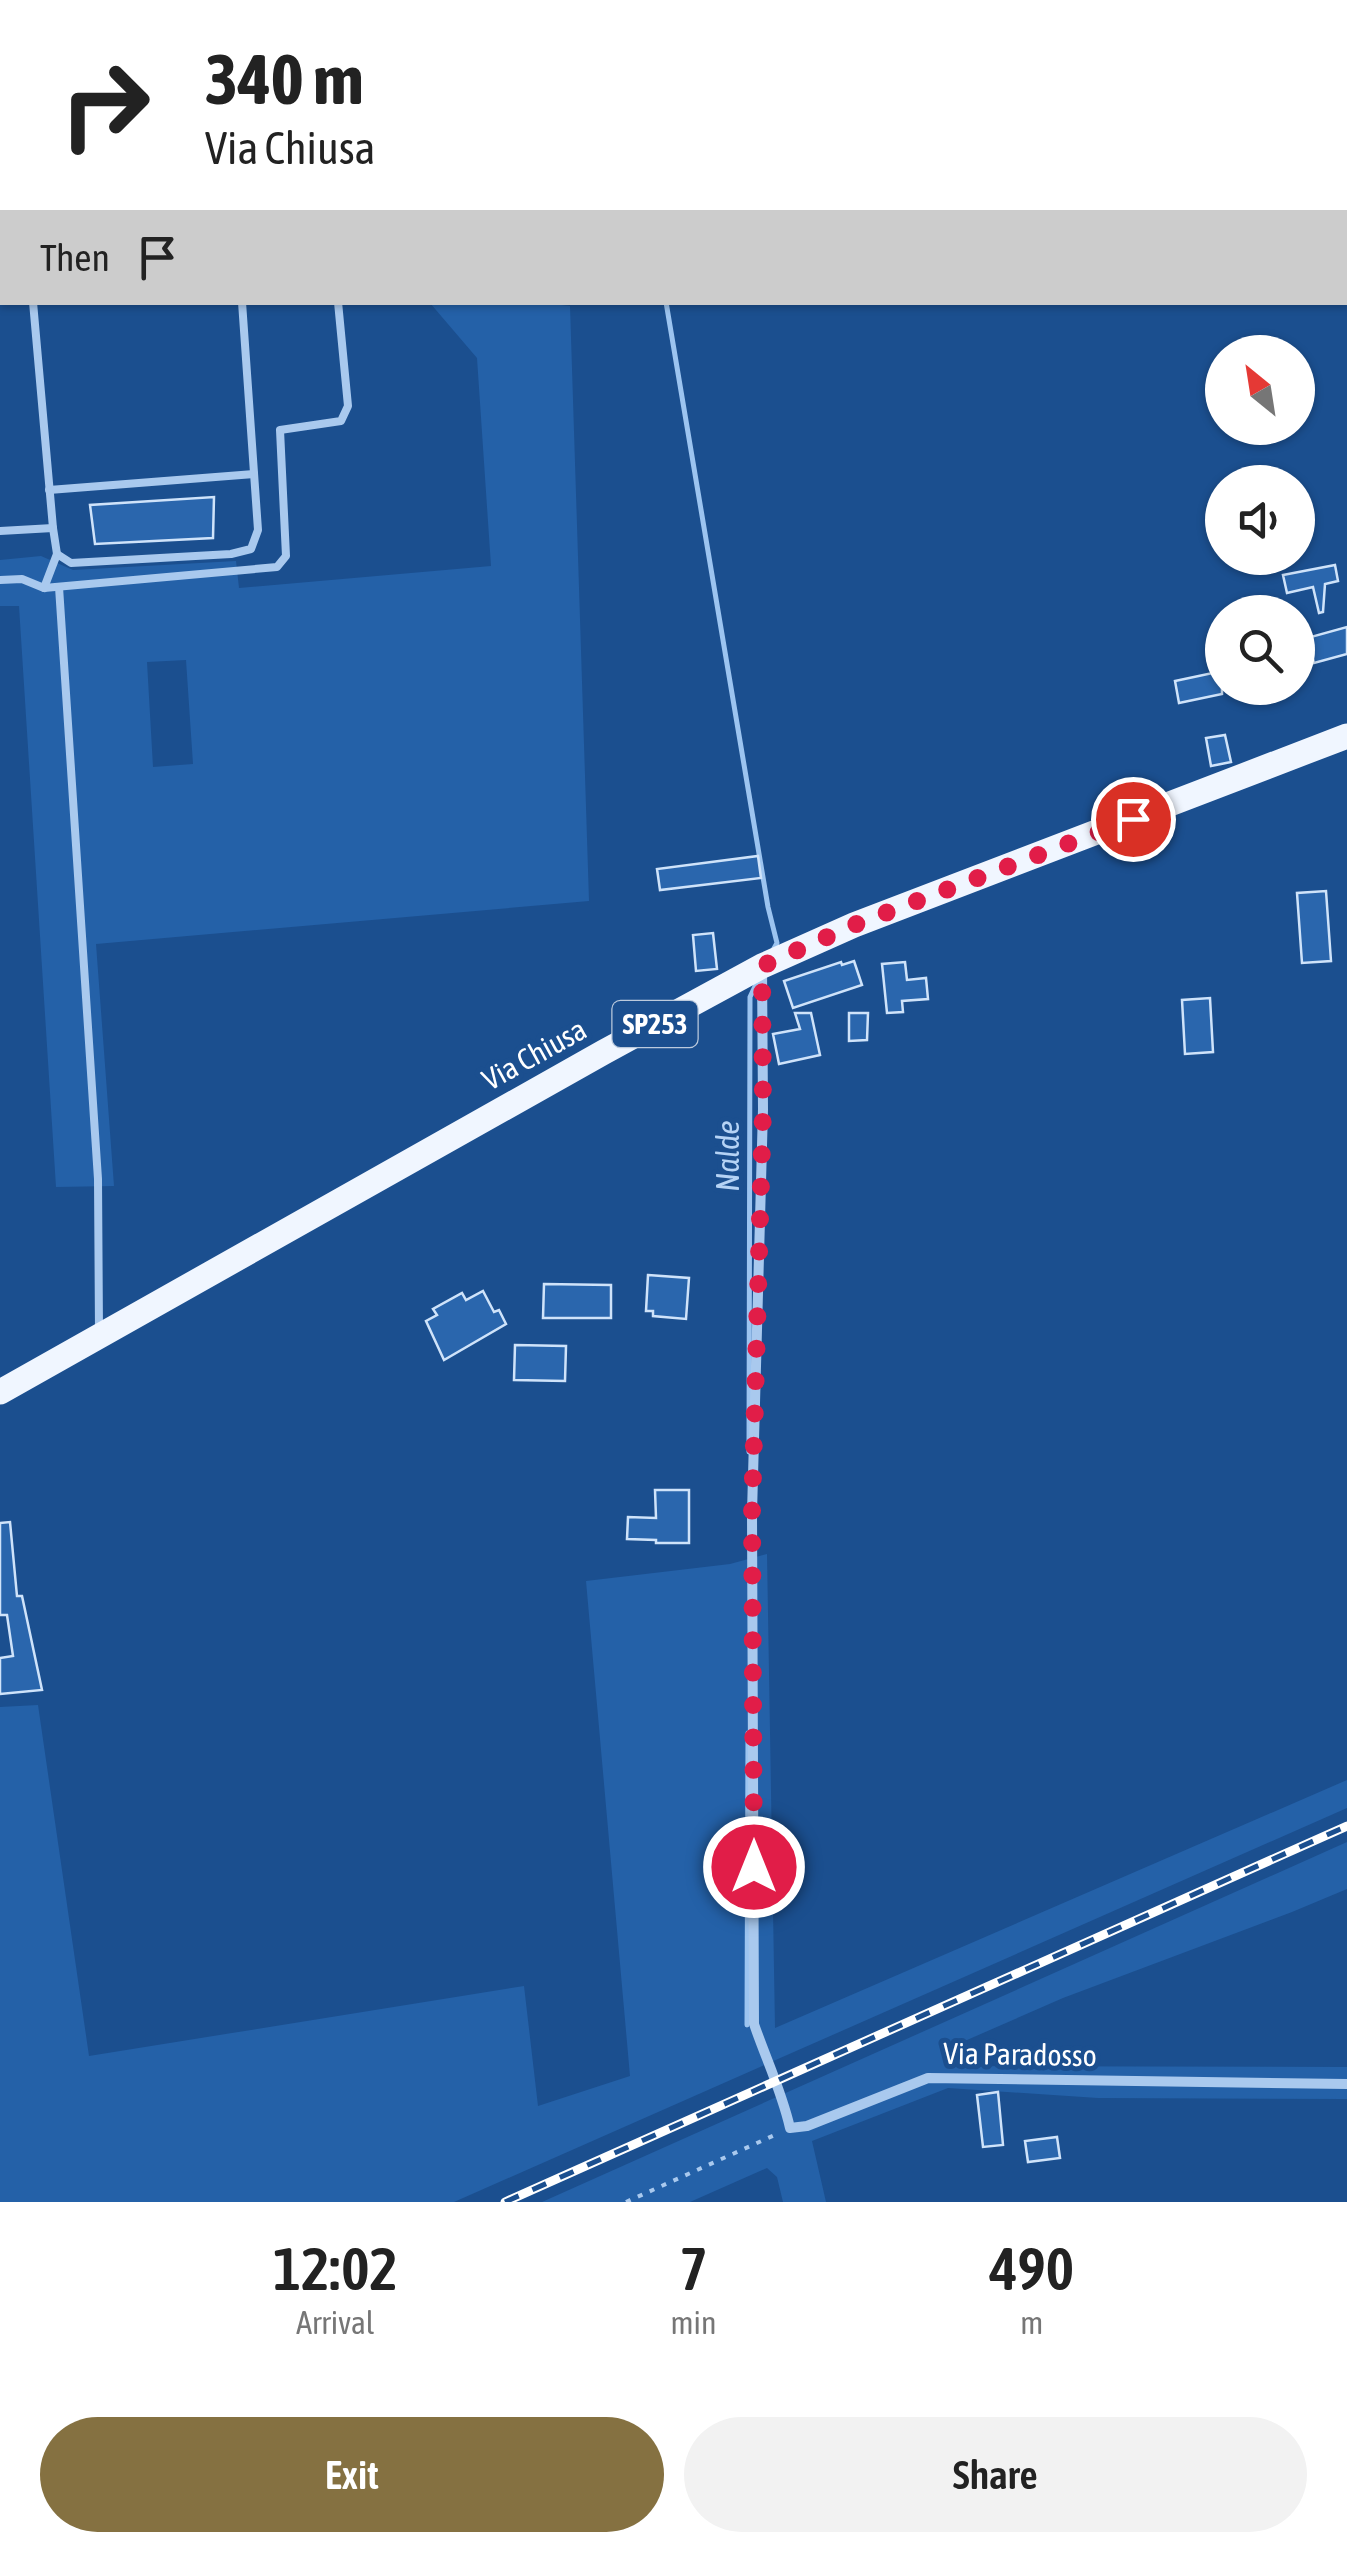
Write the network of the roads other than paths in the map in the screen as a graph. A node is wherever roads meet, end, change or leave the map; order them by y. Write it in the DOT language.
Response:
graph roads {
  1 [pos="33,305"];
  2 [pos="242,305"];
  3 [pos="338,305"];
  4 [pos="254,474"];
  5 [pos="49,490"];
  6 [pos="53,528"];
  7 [pos="0,531"];
  8 [pos="57,554"];
  9 [pos="0,580"];
  10 [pos="60,587"];
  11 [pos="44,588"];
  12 [pos="1347,736"];
  13 [pos="762,966"];
  14 [pos="100,1336"];
  15 [pos="0,1392"];
  16 [pos="1347,2084"];
  1 -- 5 [label="lane"];
  2 -- 4 [label="lane"];
  3 -- 10 [label="lane"];
  4 -- 5 [label="lane"];
  4 -- 8 [label="lane"];
  5 -- 6 [label="lane"];
  6 -- 7 [label="lane"];
  6 -- 8 [label="lane"];
  8 -- 11 [label="lane"];
  9 -- 11 [label="lane"];
  10 -- 11 [label="lane"];
  10 -- 14 [label="lane"];
  12 -- 13 [label="main road, Via Chiusa / SP253"];
  13 -- 14 [label="main road, Via Chiusa / SP253"];
  13 -- 16 [label="street, Via Paradosso"];
  14 -- 15 [label="main road, Via Chiusa / SP253"];
}
